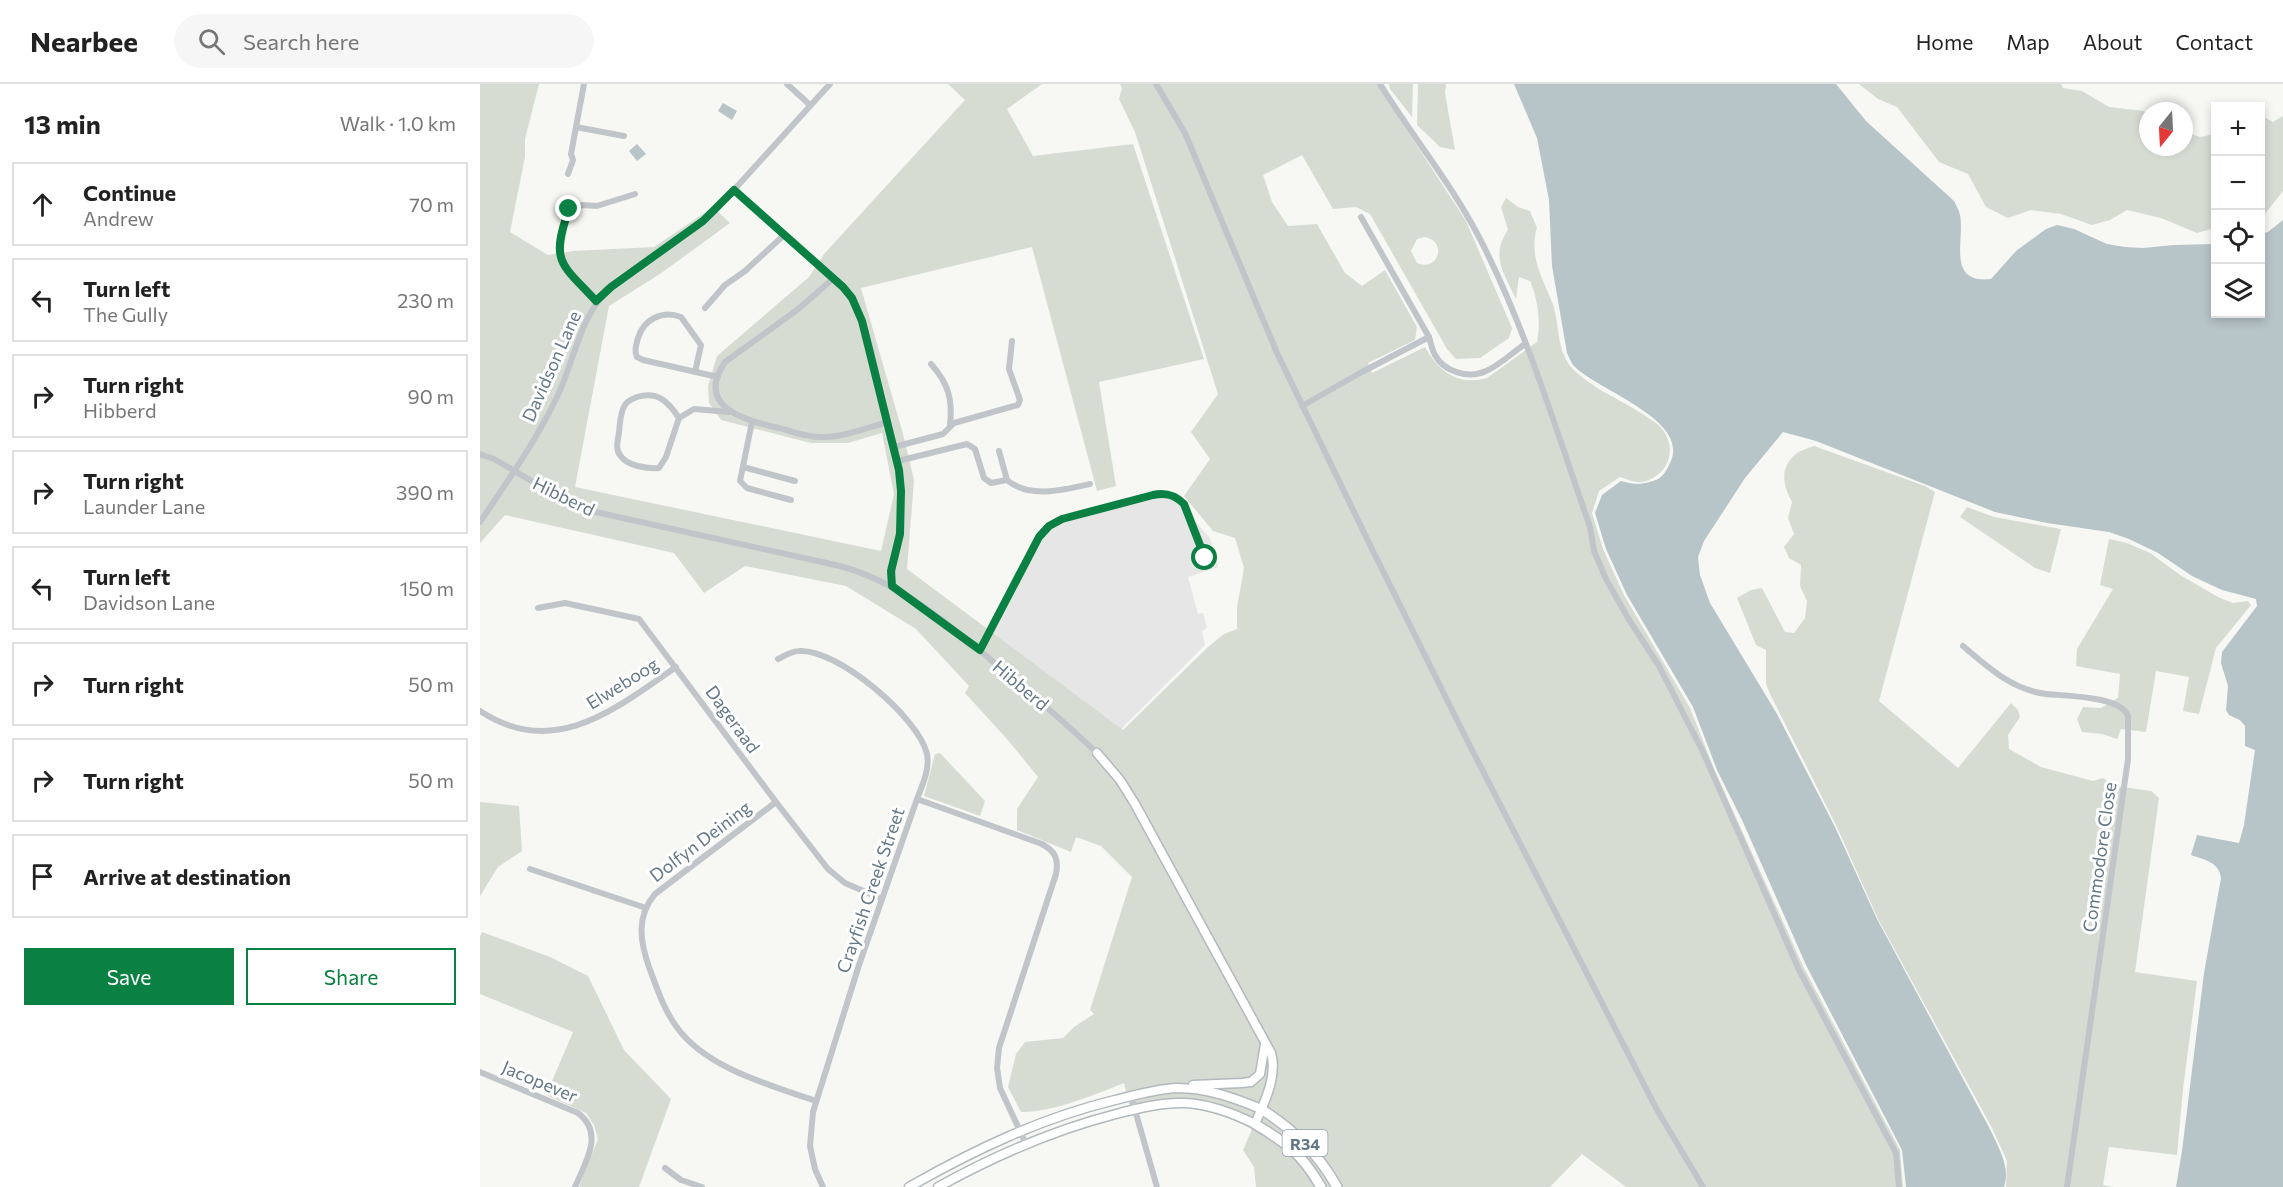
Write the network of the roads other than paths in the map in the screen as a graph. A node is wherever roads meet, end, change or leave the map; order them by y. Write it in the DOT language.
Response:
graph roads {
  1 [pos="584,84"];
  2 [pos="787,84"];
  3 [pos="830,84"];
  4 [pos="1156,84"];
  5 [pos="1380,84"];
  6 [pos="810,105"];
  7 [pos="576,127"];
  8 [pos="624,136"];
  9 [pos="568,174"];
  10 [pos="734,190"];
  11 [pos="635,194"];
  12 [pos="1361,217"];
  13 [pos="784,235"];
  14 [pos="834,278"];
  15 [pos="596,301"];
  16 [pos="705,308"];
  17 [pos="1429,337"];
  18 [pos="1012,341"];
  19 [pos="1525,344"];
  20 [pos="931,364"];
  21 [pos="695,372"];
  22 [pos="718,377"];
  23 [pos="1302,406"];
  24 [pos="730,412"];
  25 [pos="679,418"];
  26 [pos="752,422"];
  27 [pos="888,422"];
  28 [pos="950,425"];
  29 [pos="894,447"];
  30 [pos="999,450"];
  31 [pos="480,454"];
  32 [pos="898,460"];
  33 [pos="743,467"];
  34 [pos="515,470"];
  35 [pos="1007,480"];
  36 [pos="795,481"];
  37 [pos="1090,484"];
  38 [pos="791,500"];
  39 [pos="480,522"];
  40 [pos="1205,558"];
  41 [pos="892,586"];
  42 [pos="538,608"];
  43 [pos="1963,646"];
  44 [pos="980,650"];
  45 [pos="778,659"];
  46 [pos="676,667"];
  47 [pos="480,711"];
  48 [pos="1097,753"];
  49 [pos="917,799"];
  50 [pos="776,802"];
  51 [pos="530,869"];
  52 [pos="882,899"];
  53 [pos="646,908"];
  54 [pos="1265,1044"];
  55 [pos="480,1072"];
  56 [pos="1178,1088"];
  57 [pos="1131,1095"];
  58 [pos="816,1101"];
  59 [pos="1134,1109"];
  60 [pos="1261,1109"];
  61 [pos="1255,1124"];
  62 [pos="1020,1131"];
  63 [pos="1026,1144"];
  64 [pos="665,1168"];
  65 [pos="575,1187"];
  66 [pos="702,1187"];
  67 [pos="823,1187"];
  68 [pos="909,1187"];
  69 [pos="938,1187"];
  70 [pos="1157,1187"];
  71 [pos="1321,1187"];
  72 [pos="1337,1187"];
  73 [pos="1703,1187"];
  74 [pos="1899,1187"];
  75 [pos="2067,1187"];
  1 -- 7 [label="street"];
  2 -- 6 [label="street"];
  3 -- 6 [label="street, Davidson Lane"];
  4 -- 23 [label="street"];
  5 -- 19 [label="street"];
  6 -- 10 [label="street, Davidson Lane"];
  7 -- 8 [label="street"];
  7 -- 9 [label="street"];
  10 -- 13 [label="street"];
  10 -- 15 [label="street, Davidson Lane"];
  11 -- 15 [label="street"];
  12 -- 17 [label="street"];
  13 -- 14 [label="street"];
  13 -- 16 [label="street"];
  14 -- 22 [label="street"];
  14 -- 27 [label="street"];
  15 -- 34 [label="street, Davidson Lane"];
  17 -- 19 [label="street"];
  17 -- 23 [label="street"];
  18 -- 28 [label="street"];
  19 -- 74 [label="street"];
  20 -- 28 [label="street"];
  21 -- 21 [label="street"];
  21 -- 22 [label="street"];
  22 -- 24 [label="street"];
  23 -- 73 [label="street"];
  24 -- 25 [label="street"];
  24 -- 26 [label="street"];
  25 -- 25 [label="street"];
  26 -- 27 [label="street"];
  26 -- 33 [label="street"];
  27 -- 29 [label="street"];
  28 -- 29 [label="street"];
  29 -- 32 [label="street"];
  30 -- 35 [label="street"];
  31 -- 34 [label="street, Hibberd"];
  32 -- 35 [label="street"];
  32 -- 41 [label="street"];
  33 -- 36 [label="street"];
  33 -- 38 [label="street"];
  34 -- 39 [label="street, Davidson Lane"];
  34 -- 41 [label="street, Hibberd"];
  35 -- 37 [label="street"];
  40 -- 44 [label="street"];
  41 -- 44 [label="street, Hibberd"];
  42 -- 46 [label="street, Dageraad"];
  43 -- 75 [label="street, Commodore Close"];
  44 -- 48 [label="street, Hibberd"];
  45 -- 49 [label="street"];
  46 -- 47 [label="street, Elweboog"];
  46 -- 50 [label="street, Dageraad"];
  48 -- 54 [label="street, Hibberd"];
  49 -- 52 [label="street, Crayfish Creek Street"];
  49 -- 62 [label="street, Crayfish Creek Street"];
  50 -- 52 [label="street, Dageraad"];
  50 -- 53 [label="street, Dolfyn Deining"];
  51 -- 53 [label="street"];
  52 -- 58 [label="street, Crayfish Creek Street"];
  53 -- 58 [label="street, Dolfyn Deining"];
  54 -- 56 [label="street"];
  54 -- 60 [label="street, Hibberd"];
  55 -- 65 [label="street, Jacopever"];
  56 -- 57 [label="street"];
  56 -- 60 [label="street"];
  57 -- 59 [label="street"];
  57 -- 62 [label="street"];
  58 -- 67 [label="street, Crayfish Creek Street"];
  59 -- 61 [label="street"];
  59 -- 63 [label="street"];
  59 -- 70 [label="street"];
  60 -- 61 [label="street, Hibberd"];
  60 -- 72 [label="main road, R34"];
  61 -- 71 [label="main road, R34"];
  62 -- 63 [label="street, Crayfish Creek Street"];
  62 -- 68 [label="street"];
  63 -- 69 [label="street"];
  64 -- 66 [label="street"];
}
